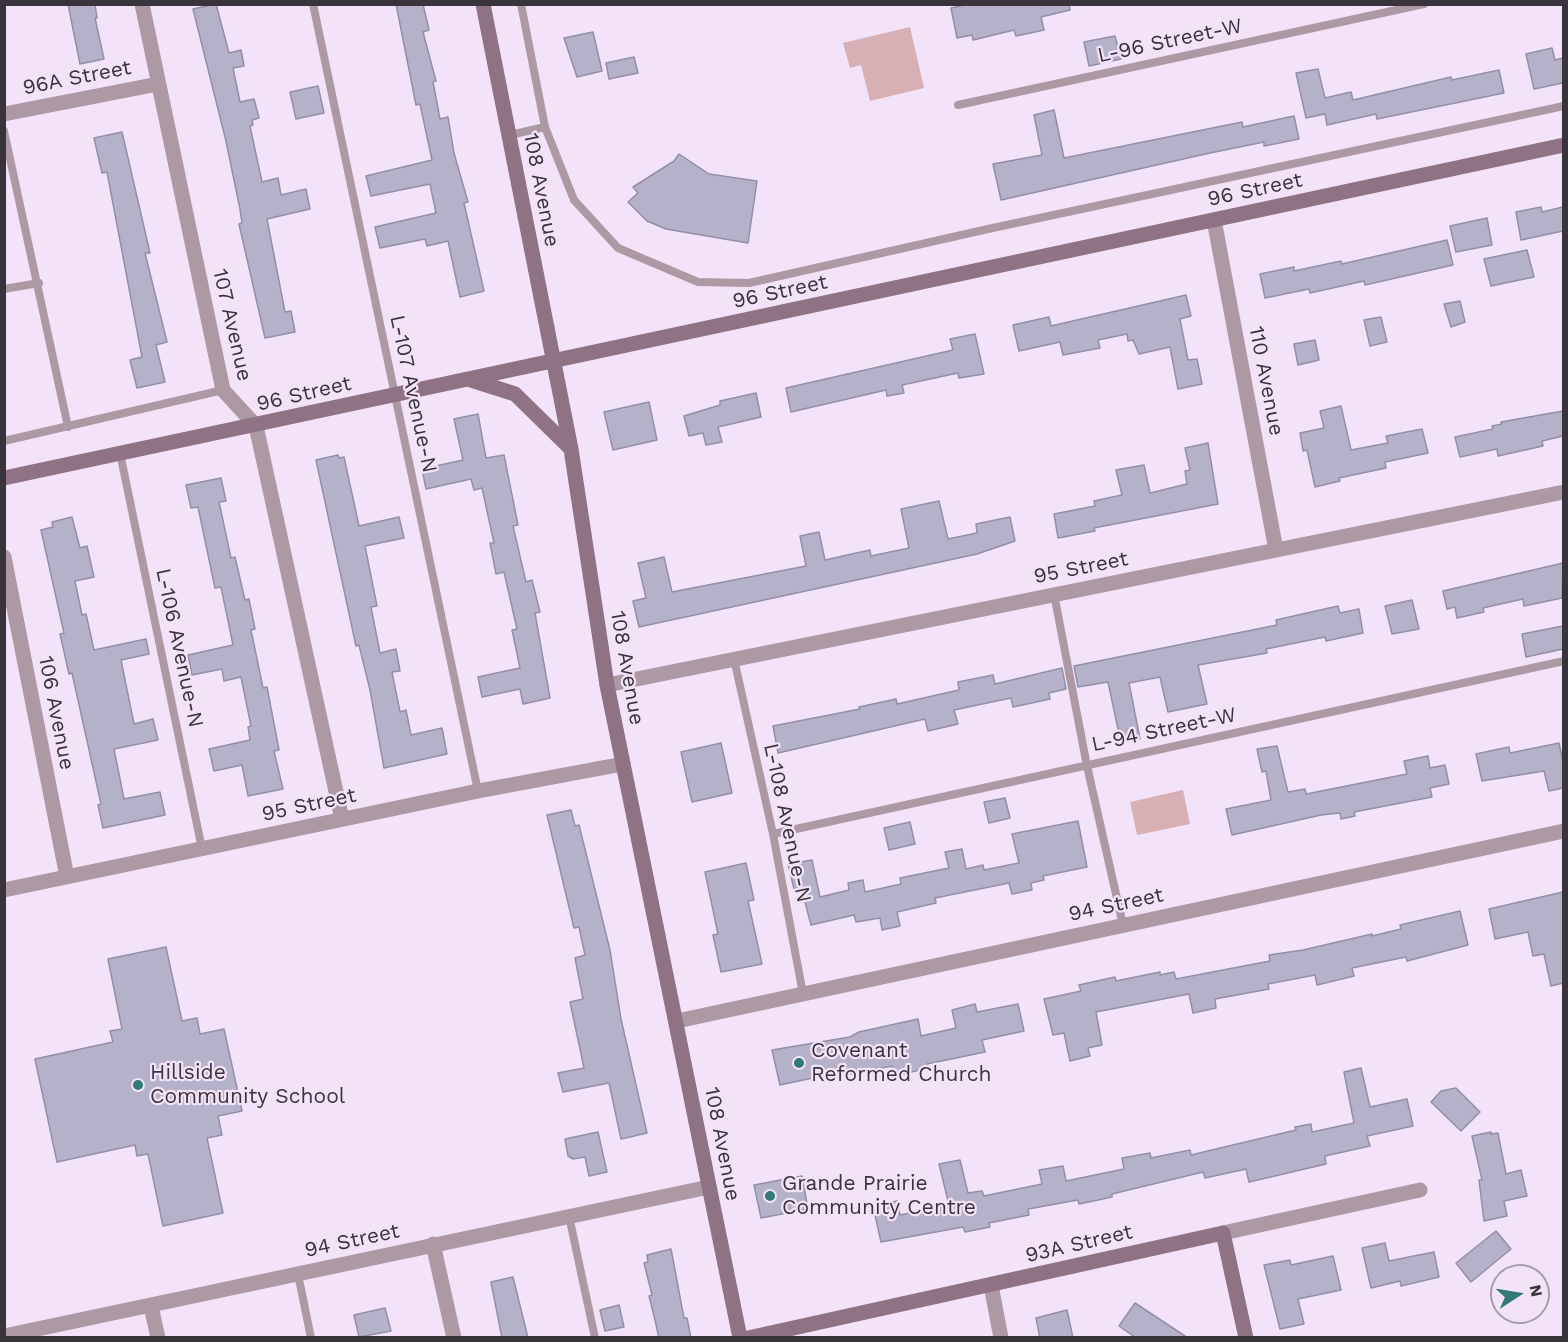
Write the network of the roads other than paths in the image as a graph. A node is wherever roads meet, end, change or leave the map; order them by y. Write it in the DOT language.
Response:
graph roads {
  1 [pos="142,4"];
  2 [pos="313,4"];
  3 [pos="483,4"];
  4 [pos="521,4"];
  5 [pos="1424,4"];
  6 [pos="158,84"];
  7 [pos="958,105"];
  8 [pos="1563,106"];
  9 [pos="4,114"];
  10 [pos="545,127"];
  11 [pos="4,131"];
  12 [pos="510,135"];
  13 [pos="1563,145"];
  14 [pos="1214,220"];
  15 [pos="39,283"];
  16 [pos="4,290"];
  17 [pos="553,362"];
  18 [pos="468,379"];
  19 [pos="223,390"];
  20 [pos="395,395"];
  21 [pos="256,426"];
  22 [pos="68,428"];
  23 [pos="4,441"];
  24 [pos="571,449"];
  25 [pos="120,453"];
  26 [pos="4,478"];
  27 [pos="1563,492"];
  28 [pos="1276,550"];
  29 [pos="4,557"];
  30 [pos="1054,594"];
  31 [pos="734,659"];
  32 [pos="1563,661"];
  33 [pos="607,685"];
  34 [pos="623,764"];
  35 [pos="1087,766"];
  36 [pos="478,791"];
  37 [pos="342,819"];
  38 [pos="1563,831"];
  39 [pos="773,834"];
  40 [pos="202,849"];
  41 [pos="67,877"];
  42 [pos="4,891"];
  43 [pos="1124,925"];
  44 [pos="803,994"];
  45 [pos="677,1021"];
  46 [pos="709,1187"];
  47 [pos="1420,1190"];
  48 [pos="569,1216"];
  49 [pos="1223,1233"];
  50 [pos="433,1244"];
  51 [pos="298,1274"];
  52 [pos="991,1285"];
  53 [pos="151,1306"];
  54 [pos="26,1335"];
  55 [pos="4,1336"];
  56 [pos="158,1338"];
  57 [pos="311,1338"];
  58 [pos="454,1338"];
  59 [pos="595,1338"];
  60 [pos="740,1338"];
  61 [pos="748,1338"];
  62 [pos="1001,1338"];
  63 [pos="1246,1338"];
  1 -- 6 [label="street, 107 Avenue"];
  2 -- 20 [label="lane, L-107 Avenue-N"];
  3 -- 12 [label="street, 108 Avenue"];
  4 -- 10 [label="lane, 108 Avenue"];
  5 -- 7 [label="lane, L-96 Street-W"];
  6 -- 9 [label="street, 96A Street"];
  6 -- 19 [label="street, 107 Avenue"];
  8 -- 10 [label="lane, 96 Street"];
  10 -- 12 [label="lane"];
  11 -- 15 [label="lane"];
  12 -- 17 [label="street, 108 Avenue"];
  13 -- 14 [label="street, 96 Street"];
  14 -- 17 [label="street, 96 Street"];
  14 -- 28 [label="street, 110 Avenue"];
  15 -- 16 [label="lane"];
  15 -- 22 [label="lane"];
  17 -- 18 [label="street, 96 Street"];
  17 -- 24 [label="street, 108 Avenue"];
  18 -- 20 [label="street, 96 Street"];
  18 -- 24 [label="street"];
  19 -- 21 [label="street, 107 Avenue"];
  19 -- 22 [label="lane"];
  20 -- 21 [label="street, 96 Street"];
  20 -- 36 [label="lane, L-107 Avenue-N"];
  21 -- 25 [label="street, 96 Street"];
  21 -- 37 [label="street"];
  22 -- 23 [label="lane"];
  24 -- 33 [label="street, 108 Avenue"];
  25 -- 26 [label="street, 96 Street"];
  25 -- 40 [label="lane, L-106 Avenue-N"];
  27 -- 28 [label="street, 95 Street"];
  28 -- 30 [label="street, 95 Street"];
  29 -- 41 [label="street, 106 Avenue"];
  30 -- 31 [label="street, 95 Street"];
  30 -- 35 [label="lane"];
  31 -- 33 [label="street, 95 Street"];
  31 -- 39 [label="lane, L-108 Avenue-N"];
  32 -- 35 [label="lane, L-94 Street-W"];
  33 -- 34 [label="street, 108 Avenue"];
  34 -- 36 [label="street, 95 Street"];
  34 -- 45 [label="street, 108 Avenue"];
  35 -- 39 [label="lane, L-94 Street-W"];
  35 -- 43 [label="lane"];
  36 -- 37 [label="street, 95 Street"];
  37 -- 40 [label="street, 95 Street"];
  38 -- 43 [label="street, 94 Street"];
  39 -- 44 [label="lane, L-108 Avenue-N"];
  40 -- 41 [label="street, 95 Street"];
  41 -- 42 [label="street, 95 Street"];
  43 -- 44 [label="street, 94 Street"];
  44 -- 45 [label="street, 94 Street"];
  45 -- 46 [label="street, 108 Avenue"];
  46 -- 48 [label="street, 94 Street"];
  46 -- 60 [label="street, 108 Avenue"];
  47 -- 49 [label="street, 93A Street"];
  48 -- 50 [label="street, 94 Street"];
  48 -- 59 [label="lane"];
  49 -- 52 [label="street, 93A Street"];
  49 -- 63 [label="street"];
  50 -- 51 [label="street, 94 Street"];
  50 -- 58 [label="street"];
  51 -- 53 [label="street, 94 Street"];
  51 -- 57 [label="lane"];
  52 -- 61 [label="street, 93A Street"];
  52 -- 62 [label="street"];
  53 -- 54 [label="street, 94 Street"];
  53 -- 56 [label="street"];
  54 -- 55 [label="street, 94 Street"];
}
